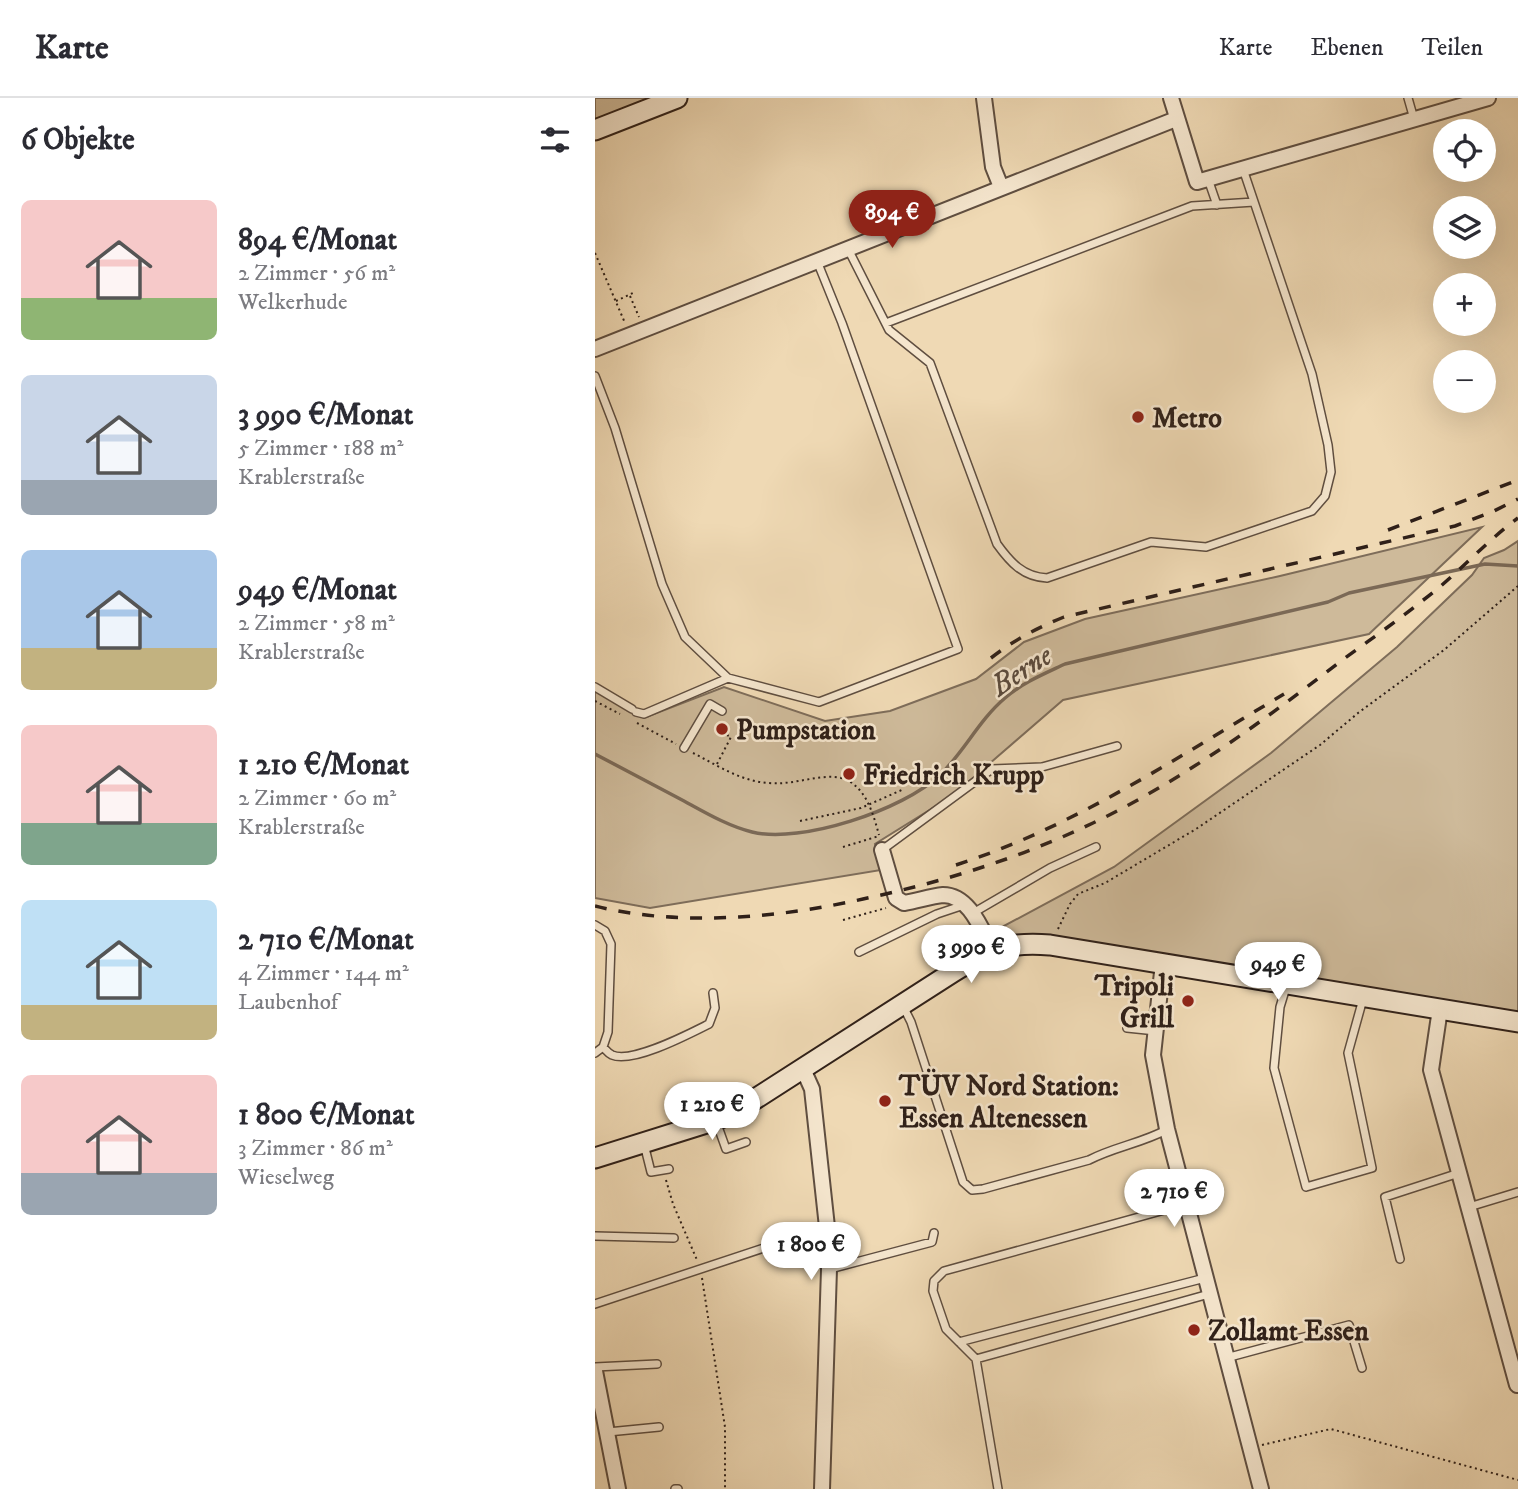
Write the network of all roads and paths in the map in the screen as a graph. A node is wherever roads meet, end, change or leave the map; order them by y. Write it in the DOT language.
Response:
graph roads {
  1 [pos="677,98"];
  2 [pos="984,98"];
  3 [pos="1171,98"];
  4 [pos="1408,98"];
  5 [pos="1484,98"];
  6 [pos="1176,119"];
  7 [pos="1414,119"];
  8 [pos="595,130"];
  9 [pos="1243,169"];
  10 [pos="1202,180"];
  11 [pos="1001,187"];
  12 [pos="1254,202"];
  13 [pos="1217,205"];
  14 [pos="848,249"];
  15 [pos="595,253"];
  16 [pos="817,261"];
  17 [pos="635,292"];
  18 [pos="631,296"];
  19 [pos="616,301"];
  20 [pos="886,323"];
  21 [pos="595,349"];
  22 [pos="595,376"];
  23 [pos="1518,586"];
  24 [pos="728,678"];
  25 [pos="595,687"];
  26 [pos="595,701"];
  27 [pos="722,711"];
  28 [pos="727,735"];
  29 [pos="1117,746"];
  30 [pos="684,748"];
  31 [pos="716,765"];
  32 [pos="904,789"];
  33 [pos="870,804"];
  34 [pos="800,821"];
  35 [pos="876,824"];
  36 [pos="880,843"];
  37 [pos="843,847"];
  38 [pos="1096,847"];
  39 [pos="886,908"];
  40 [pos="969,909"];
  41 [pos="843,920"];
  42 [pos="595,925"];
  43 [pos="1043,944"];
  44 [pos="993,951"];
  45 [pos="859,952"];
  46 [pos="1163,963"];
  47 [pos="1287,984"];
  48 [pos="713,993"];
  49 [pos="1364,996"];
  50 [pos="903,1006"];
  51 [pos="1440,1009"];
  52 [pos="1518,1022"];
  53 [pos="1127,1028"];
  54 [pos="1156,1031"];
  55 [pos="603,1047"];
  56 [pos="595,1053"];
  57 [pos="803,1069"];
  58 [pos="716,1120"];
  59 [pos="1167,1129"];
  60 [pos="746,1142"];
  61 [pos="644,1143"];
  62 [pos="595,1158"];
  63 [pos="666,1169"];
  64 [pos="1459,1173"];
  65 [pos="1518,1192"];
  66 [pos="1186,1204"];
  67 [pos="1468,1207"];
  68 [pos="827,1227"];
  69 [pos="934,1233"];
  70 [pos="595,1236"];
  71 [pos="674,1238"];
  72 [pos="1400,1259"];
  73 [pos="701,1268"];
  74 [pos="829,1269"];
  75 [pos="1205,1278"];
  76 [pos="1209,1294"];
  77 [pos="595,1304"];
  78 [pos="958,1342"];
  79 [pos="1225,1358"];
  80 [pos="976,1359"];
  81 [pos="657,1364"];
  82 [pos="1362,1368"];
  83 [pos="595,1369"];
  84 [pos="1518,1385"];
  85 [pos="659,1427"];
  86 [pos="608,1432"];
  87 [pos="1250,1448"];
  88 [pos="1518,1480"];
  89 [pos="618,1489"];
  90 [pos="725,1489"];
  91 [pos="822,1489"];
  92 [pos="997,1489"];
  93 [pos="1261,1489"];
  1 -- 8 [label="street"];
  2 -- 11 [label="street"];
  3 -- 6 [label="street"];
  4 -- 7 [label="lane"];
  5 -- 7 [label="street"];
  6 -- 10 [label="street"];
  6 -- 11 [label="street"];
  7 -- 9 [label="street"];
  9 -- 10 [label="street"];
  9 -- 12 [label="lane"];
  10 -- 13 [label="lane"];
  11 -- 14 [label="street"];
  12 -- 13 [label="lane"];
  12 -- 20 [label="lane"];
  13 -- 20 [label="lane"];
  14 -- 16 [label="street"];
  14 -- 20 [label="lane"];
  15 -- 19 [label="path"];
  16 -- 21 [label="street"];
  16 -- 24 [label="lane"];
  17 -- 18 [label="path"];
  18 -- 19 [label="path"];
  18 -- 19 [label="path"];
  22 -- 24 [label="lane"];
  23 -- 43 [label="path"];
  24 -- 25 [label="lane"];
  26 -- 30 [label="path"];
  27 -- 30 [label="lane"];
  28 -- 31 [label="path"];
  29 -- 36 [label="lane"];
  30 -- 31 [label="path"];
  31 -- 33 [label="path"];
  32 -- 33 [label="path"];
  33 -- 34 [label="path"];
  33 -- 35 [label="path"];
  36 -- 37 [label="path"];
  36 -- 40 [label="street"];
  38 -- 40 [label="lane"];
  39 -- 41 [label="path"];
  40 -- 44 [label="street"];
  40 -- 45 [label="lane"];
  42 -- 55 [label="lane"];
  43 -- 44 [label="street"];
  43 -- 46 [label="street"];
  44 -- 50 [label="street"];
  46 -- 47 [label="street"];
  46 -- 54 [label="street"];
  47 -- 49 [label="street"];
  47 -- 49 [label="lane"];
  48 -- 55 [label="lane"];
  49 -- 51 [label="street"];
  50 -- 57 [label="street"];
  50 -- 59 [label="lane"];
  51 -- 52 [label="street"];
  51 -- 64 [label="street"];
  53 -- 54 [label="lane"];
  54 -- 59 [label="street"];
  55 -- 56 [label="lane"];
  57 -- 58 [label="street"];
  57 -- 68 [label="street"];
  58 -- 60 [label="lane"];
  58 -- 61 [label="street"];
  59 -- 66 [label="street"];
  61 -- 62 [label="street"];
  61 -- 63 [label="lane"];
  63 -- 73 [label="path"];
  64 -- 67 [label="street"];
  64 -- 72 [label="lane"];
  65 -- 67 [label="lane"];
  66 -- 75 [label="street"];
  66 -- 78 [label="lane"];
  67 -- 84 [label="street"];
  68 -- 73 [label="lane"];
  68 -- 74 [label="street"];
  69 -- 74 [label="lane"];
  70 -- 71 [label="lane"];
  73 -- 77 [label="lane"];
  73 -- 90 [label="path"];
  74 -- 91 [label="street"];
  75 -- 76 [label="street"];
  75 -- 78 [label="lane"];
  76 -- 79 [label="street"];
  76 -- 80 [label="lane"];
  78 -- 80 [label="lane"];
  79 -- 82 [label="lane"];
  79 -- 87 [label="street"];
  80 -- 92 [label="lane"];
  81 -- 83 [label="lane"];
  83 -- 86 [label="street"];
  85 -- 86 [label="lane"];
  86 -- 89 [label="street"];
  87 -- 88 [label="path"];
  87 -- 93 [label="street"];
}
